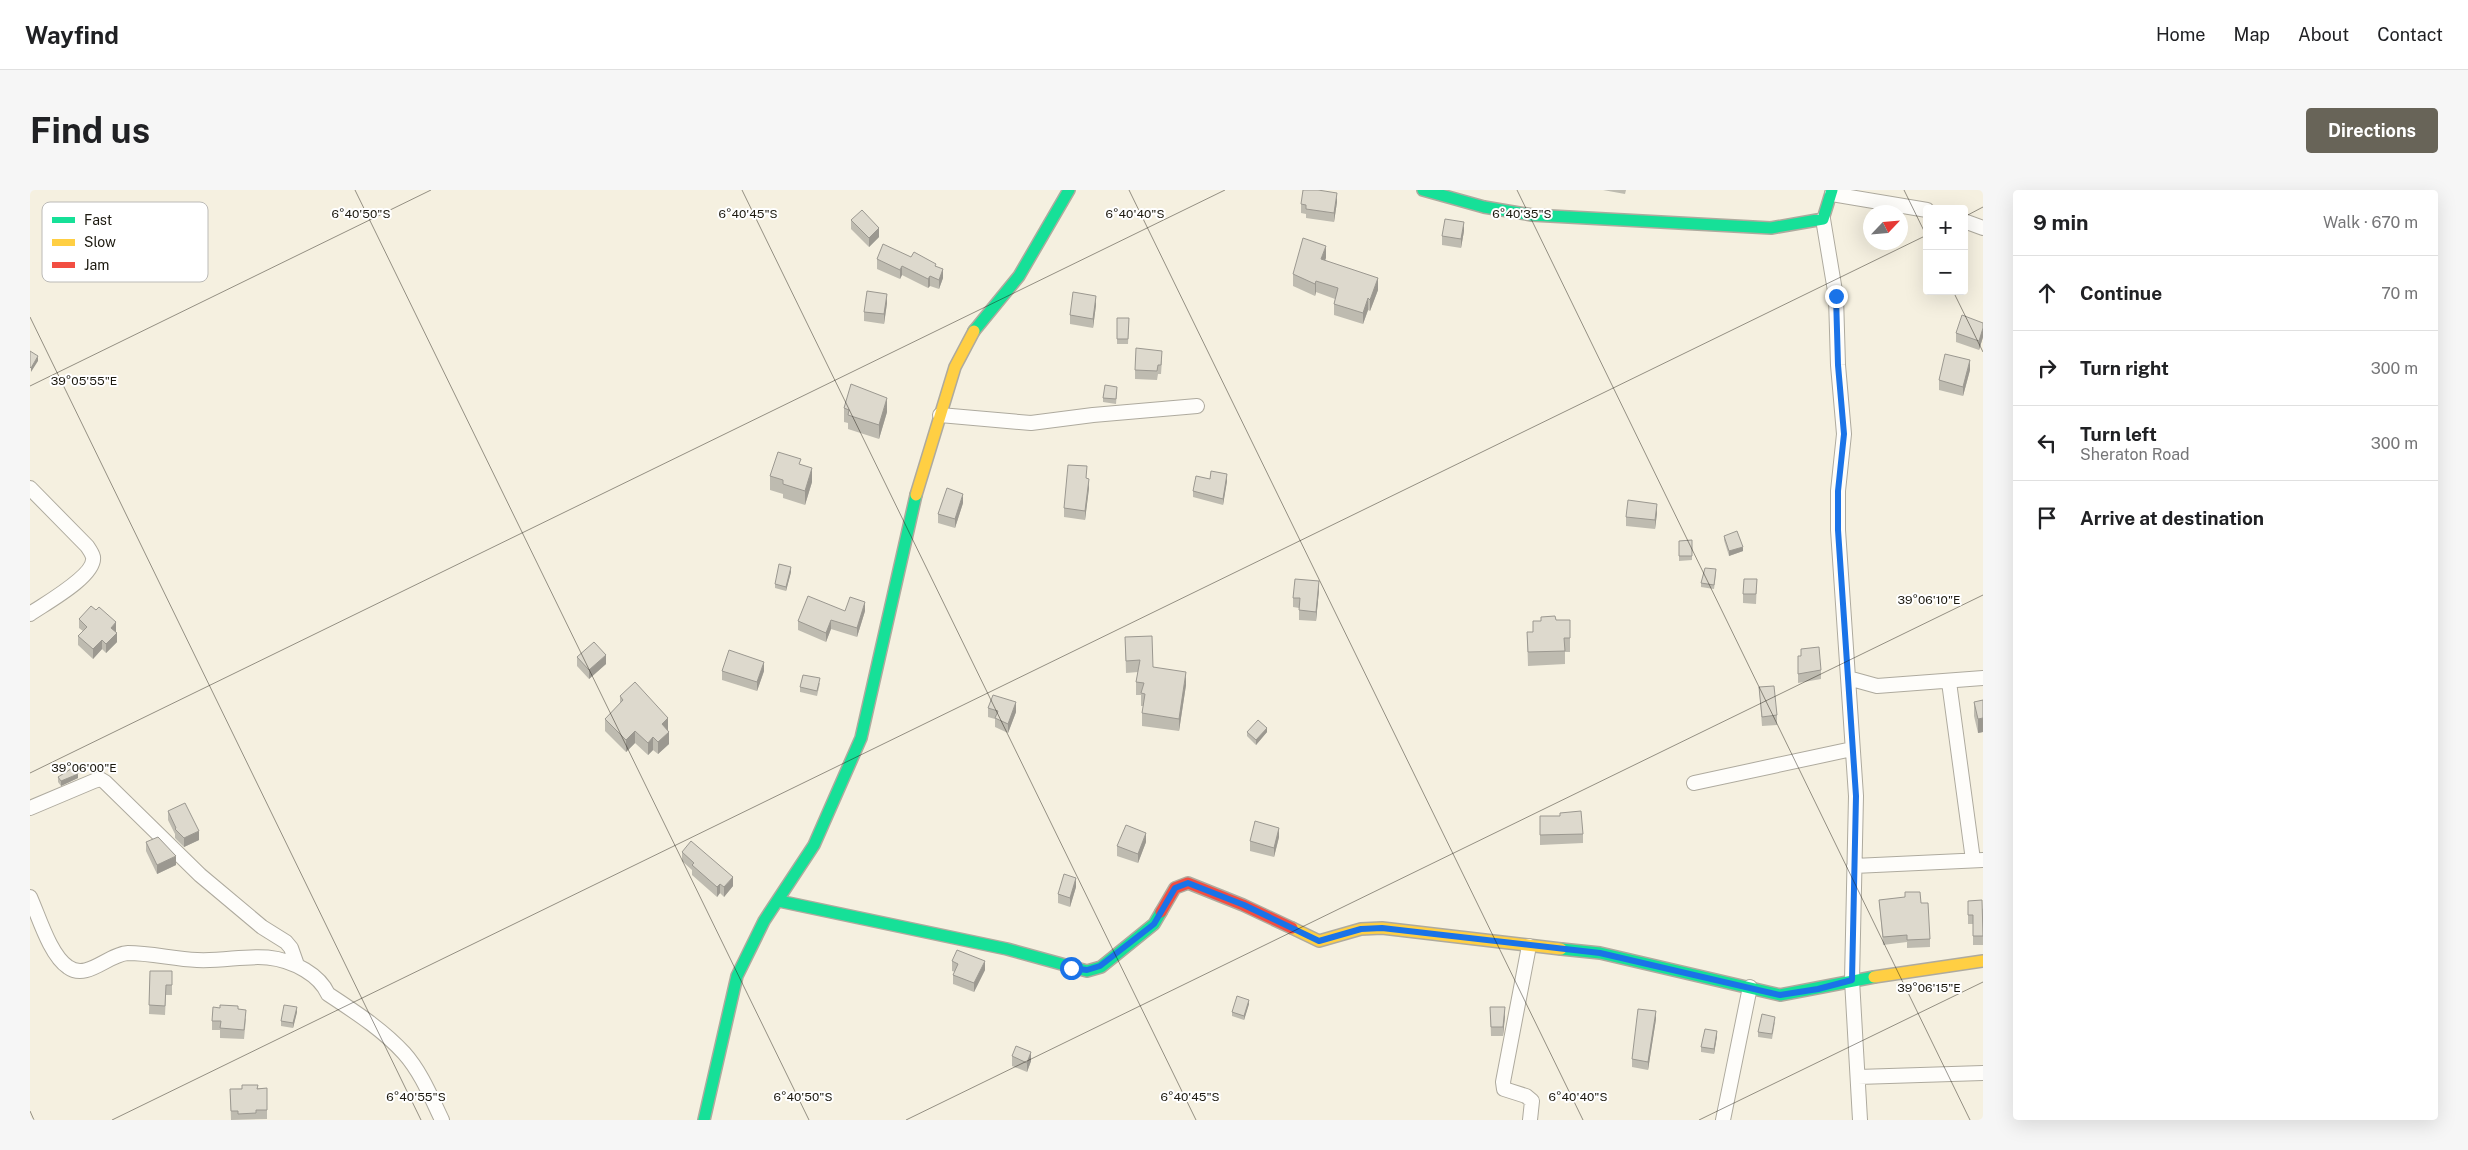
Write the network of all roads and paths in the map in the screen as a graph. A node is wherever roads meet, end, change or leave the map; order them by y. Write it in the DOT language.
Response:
graph roads {
  1 [pos="1070,190"];
  2 [pos="1423,190"];
  3 [pos="1832,192"];
  4 [pos="1923,209"];
  5 [pos="1823,219"];
  6 [pos="1968,222"];
  7 [pos="1983,228"];
  8 [pos="1197,406"];
  9 [pos="940,415"];
  10 [pos="30,488"];
  11 [pos="30,614"];
  12 [pos="1848,678"];
  13 [pos="1983,678"];
  14 [pos="1949,682"];
  15 [pos="1852,749"];
  16 [pos="1694,782"];
  17 [pos="30,808"];
  18 [pos="1978,860"];
  19 [pos="1854,866"];
  20 [pos="30,897"];
  21 [pos="779,901"];
  22 [pos="1529,946"];
  23 [pos="1983,961"];
  24 [pos="297,965"];
  25 [pos="1852,980"];
  26 [pos="1750,987"];
  27 [pos="1983,1073"];
  28 [pos="1858,1077"];
  29 [pos="442,1120"];
  30 [pos="704,1120"];
  31 [pos="1530,1120"];
  32 [pos="1723,1120"];
  33 [pos="1860,1120"];
  1 -- 9 [label="street"];
  2 -- 5 [label="street"];
  3 -- 4 [label="street"];
  3 -- 5 [label="street"];
  5 -- 12 [label="street"];
  6 -- 7 [label="street"];
  8 -- 9 [label="street"];
  9 -- 21 [label="street"];
  10 -- 11 [label="street"];
  12 -- 14 [label="street"];
  12 -- 15 [label="street"];
  13 -- 14 [label="street"];
  14 -- 18 [label="street"];
  15 -- 16 [label="street"];
  15 -- 19 [label="street"];
  17 -- 24 [label="street"];
  18 -- 19 [label="street"];
  19 -- 25 [label="street"];
  20 -- 24 [label="street"];
  21 -- 22 [label="street"];
  21 -- 30 [label="street"];
  22 -- 26 [label="street"];
  22 -- 31 [label="street"];
  23 -- 25 [label="street"];
  24 -- 29 [label="street"];
  25 -- 26 [label="street"];
  25 -- 28 [label="street"];
  26 -- 32 [label="street"];
  27 -- 28 [label="street"];
  28 -- 33 [label="street"];
}
